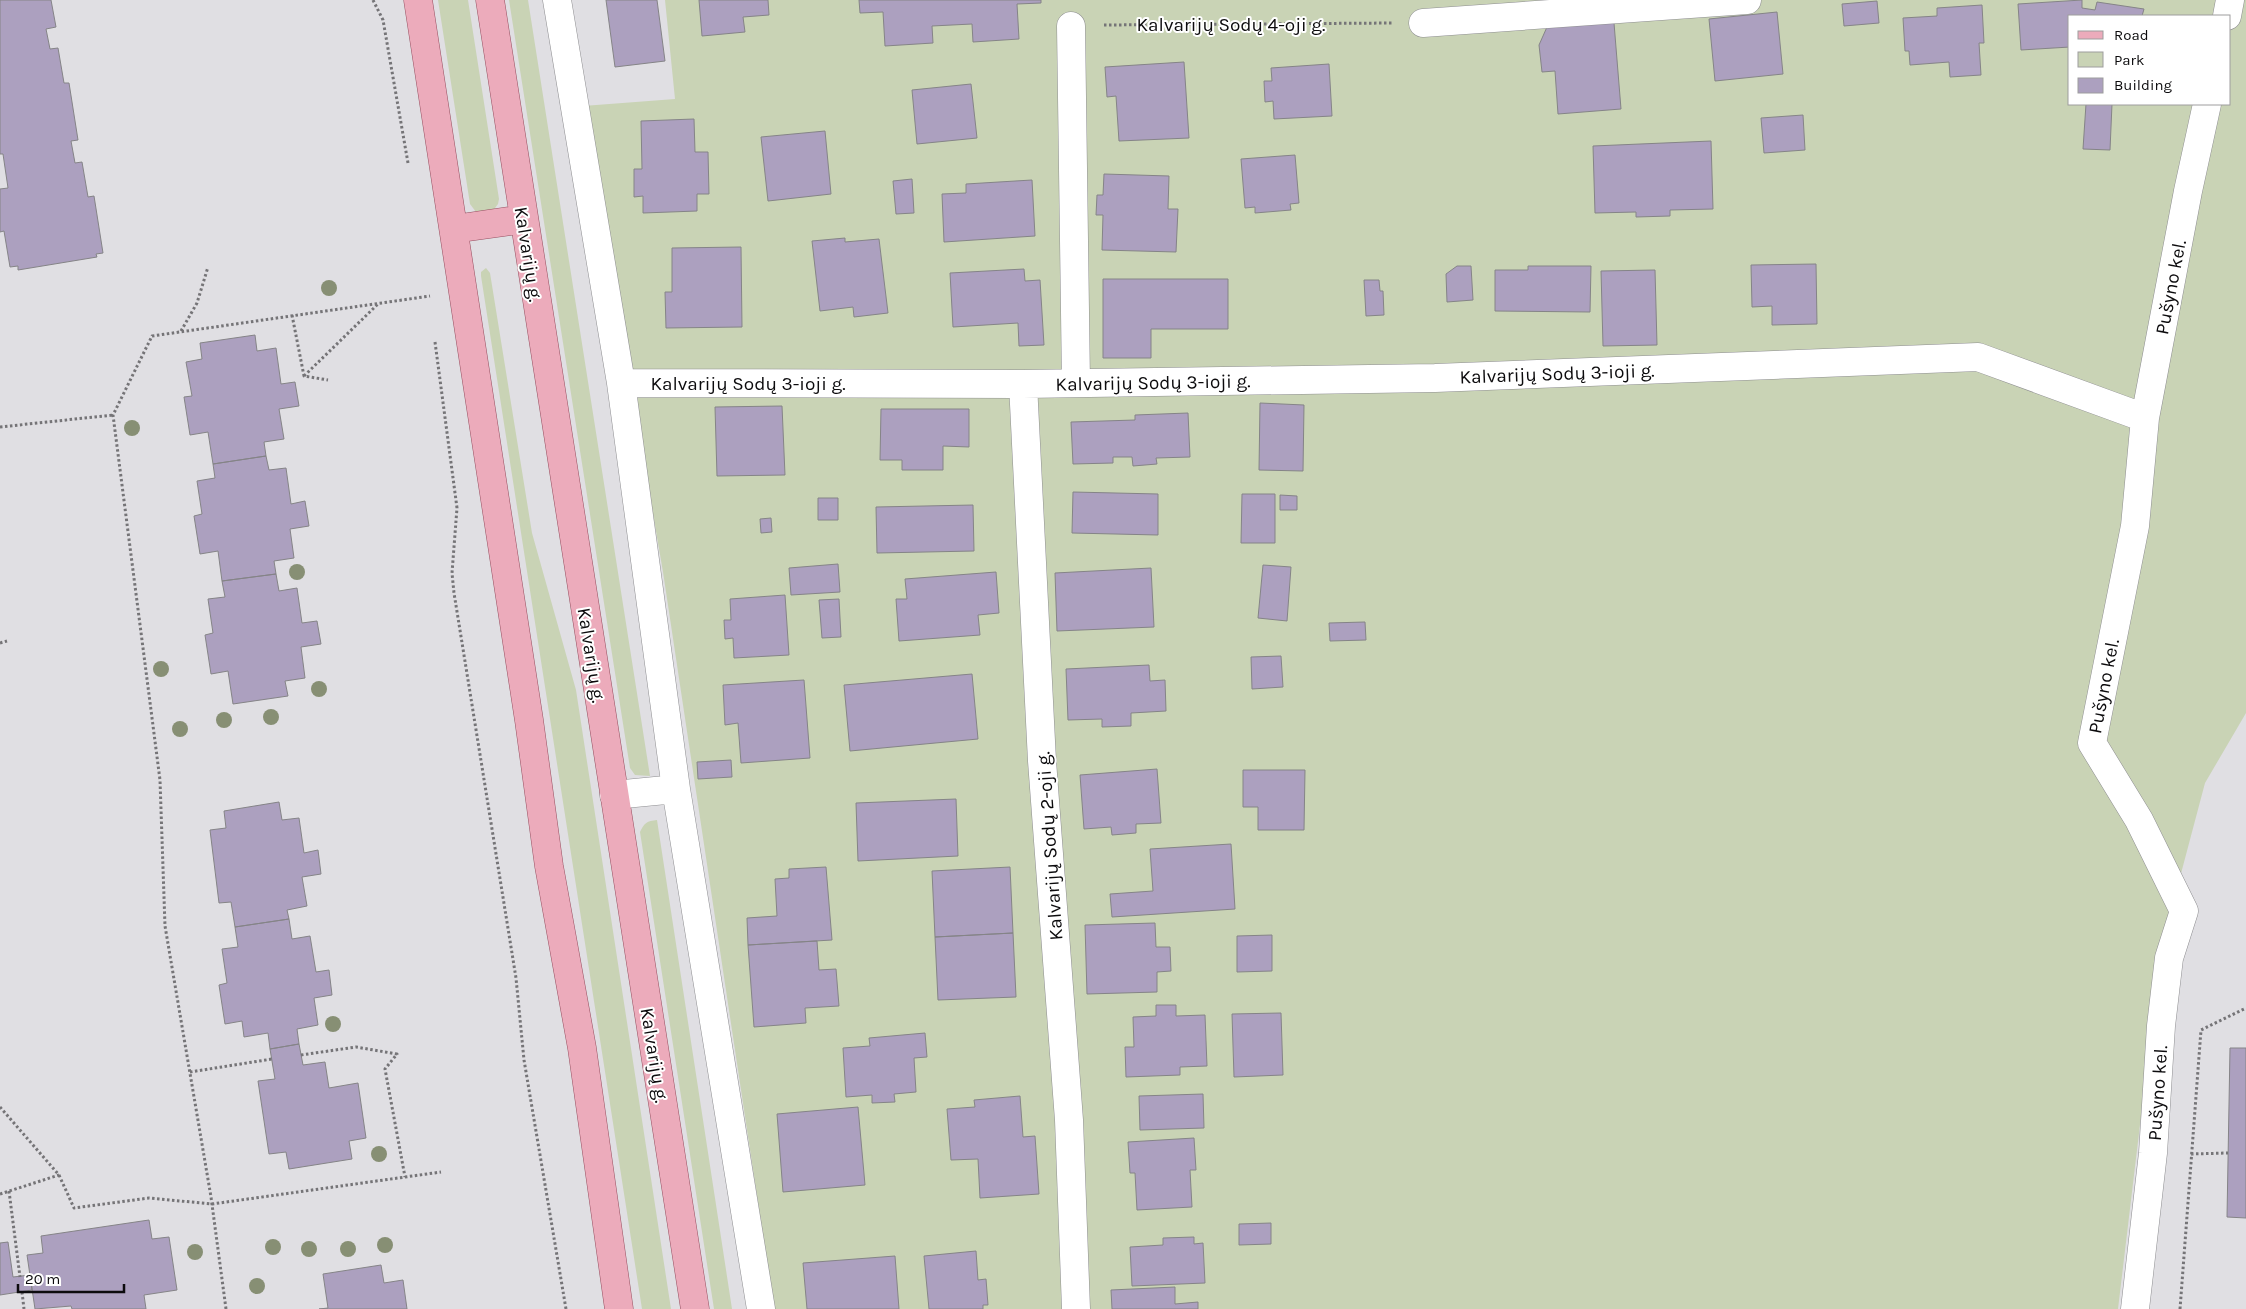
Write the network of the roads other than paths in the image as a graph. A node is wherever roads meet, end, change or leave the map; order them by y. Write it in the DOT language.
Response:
graph roads {
  1 [pos="418,0"];
  2 [pos="490,0"];
  3 [pos="557,0"];
  4 [pos="1747,0"];
  5 [pos="2230,0"];
  6 [pos="2227,15"];
  7 [pos="1423,23"];
  8 [pos="1071,26"];
  9 [pos="2207,105"];
  10 [pos="524,219"];
  11 [pos="454,229"];
  12 [pos="621,382"];
  13 [pos="1076,383"];
  14 [pos="1023,384"];
  15 [pos="2145,418"];
  16 [pos="676,789"];
  17 [pos="614,795"];
  18 [pos="618,1309"];
  19 [pos="695,1309"];
  20 [pos="761,1309"];
  21 [pos="1076,1309"];
  22 [pos="2135,1309"];
  1 -- 11 [label="main road"];
  2 -- 10 [label="main road, Kalvarijų g."];
  3 -- 12 [label="street"];
  4 -- 7 [label="street"];
  5 -- 6 [label="street"];
  8 -- 13 [label="street"];
  9 -- 15 [label="street, Pušyno kel."];
  10 -- 11 [label="main road"];
  10 -- 17 [label="main road, Kalvarijų g."];
  11 -- 18 [label="main road"];
  12 -- 14 [label="street, Kalvarijų Sodų 3-ioji g."];
  12 -- 16 [label="street, Kalvarijų Sodų 3-ioji g."];
  13 -- 14 [label="street, Kalvarijų Sodų 3-ioji g."];
  13 -- 15 [label="street, Kalvarijų Sodų 3-ioji g."];
  14 -- 21 [label="street, Kalvarijų Sodų 2-oji g."];
  15 -- 22 [label="street, Pušyno kel."];
  16 -- 17 [label="street"];
  16 -- 20 [label="street, Kalvarijų Sodų 3-ioji g."];
  17 -- 19 [label="main road, Kalvarijų g."];
}
